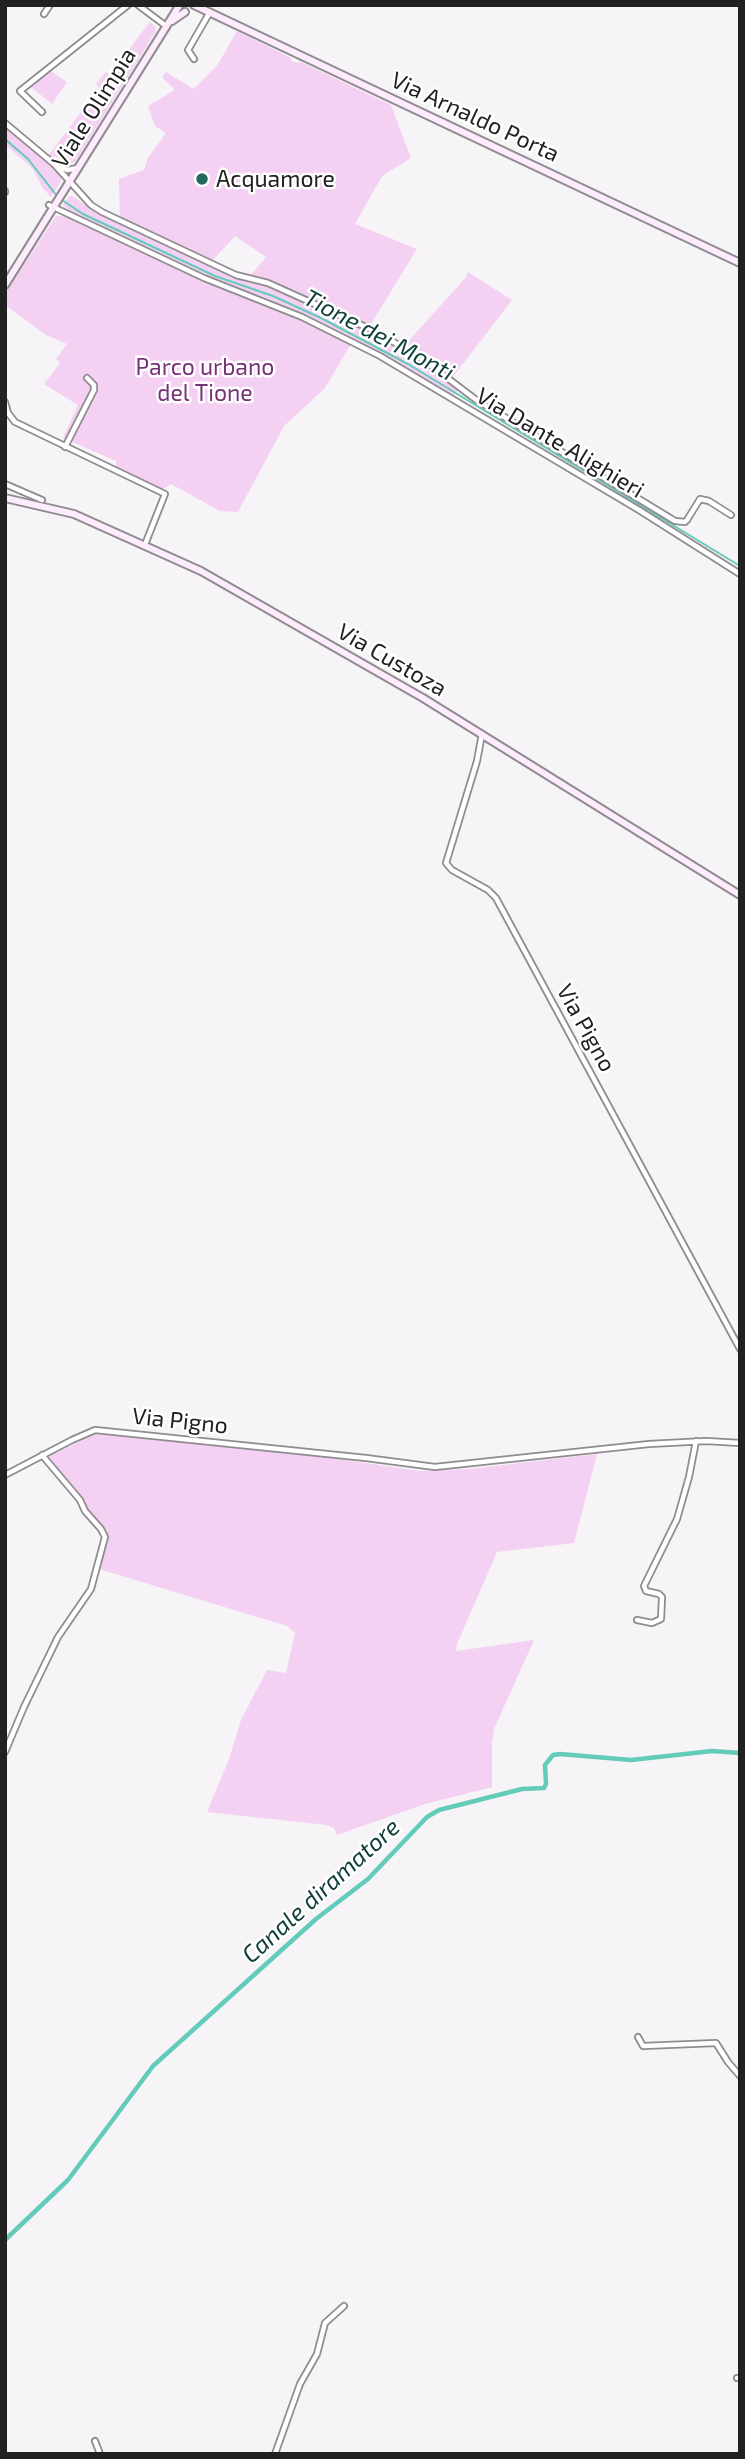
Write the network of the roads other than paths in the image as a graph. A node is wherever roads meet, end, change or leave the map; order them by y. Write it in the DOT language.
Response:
graph roads {
  1 [pos="50,5"];
  2 [pos="128,5"];
  3 [pos="138,5"];
  4 [pos="179,6"];
  5 [pos="189,8"];
  6 [pos="209,10"];
  7 [pos="44,14"];
  8 [pos="166,26"];
  9 [pos="194,59"];
  10 [pos="41,112"];
  11 [pos="5,123"];
  12 [pos="54,164"];
  13 [pos="78,168"];
  14 [pos="70,180"];
  15 [pos="51,206"];
  16 [pos="740,263"];
  17 [pos="5,285"];
  18 [pos="87,379"];
  19 [pos="5,402"];
  20 [pos="65,447"];
  21 [pos="5,484"];
  22 [pos="5,498"];
  23 [pos="42,500"];
  24 [pos="731,515"];
  25 [pos="146,541"];
  26 [pos="740,574"];
  27 [pos="482,734"];
  28 [pos="740,894"];
  29 [pos="740,1349"];
  30 [pos="695,1441"];
  31 [pos="740,1443"];
  32 [pos="42,1455"];
  33 [pos="5,1475"];
  34 [pos="637,1619"];
  35 [pos="5,1752"];
  36 [pos="638,2037"];
  37 [pos="740,2076"];
  38 [pos="344,2306"];
  39 [pos="95,2441"];
  40 [pos="100,2454"];
  41 [pos="275,2454"];
  1 -- 7 [label="street"];
  2 -- 10 [label="street"];
  3 -- 8 [label="street"];
  4 -- 5 [label="main road, Via Arnaldo Porta"];
  4 -- 8 [label="main road, Viale Olimpia"];
  5 -- 6 [label="main road, Via Arnaldo Porta"];
  5 -- 8 [label="main road, Viale Olimpia"];
  6 -- 9 [label="street"];
  6 -- 16 [label="main road, Via Arnaldo Porta"];
  8 -- 13 [label="main road, Viale Olimpia"];
  11 -- 12 [label="street"];
  12 -- 13 [label="street"];
  12 -- 14 [label="street"];
  13 -- 14 [label="main road, Viale Olimpia"];
  14 -- 15 [label="main road, Viale Olimpia"];
  14 -- 24 [label="street"];
  15 -- 17 [label="main road, Viale Olimpia"];
  15 -- 26 [label="street, Via Dante Alighieri"];
  18 -- 20 [label="street"];
  19 -- 20 [label="street"];
  20 -- 25 [label="street"];
  21 -- 23 [label="street"];
  22 -- 27 [label="main road, Via Custoza"];
  27 -- 28 [label="main road, Via Custoza"];
  27 -- 29 [label="street, Via Pigno"];
  30 -- 31 [label="street, Via Pigno"];
  30 -- 32 [label="street, Via Pigno"];
  30 -- 34 [label="street"];
  32 -- 33 [label="street, Via Pigno"];
  32 -- 35 [label="street"];
  36 -- 37 [label="street"];
  38 -- 41 [label="street"];
  39 -- 40 [label="street"];
}
